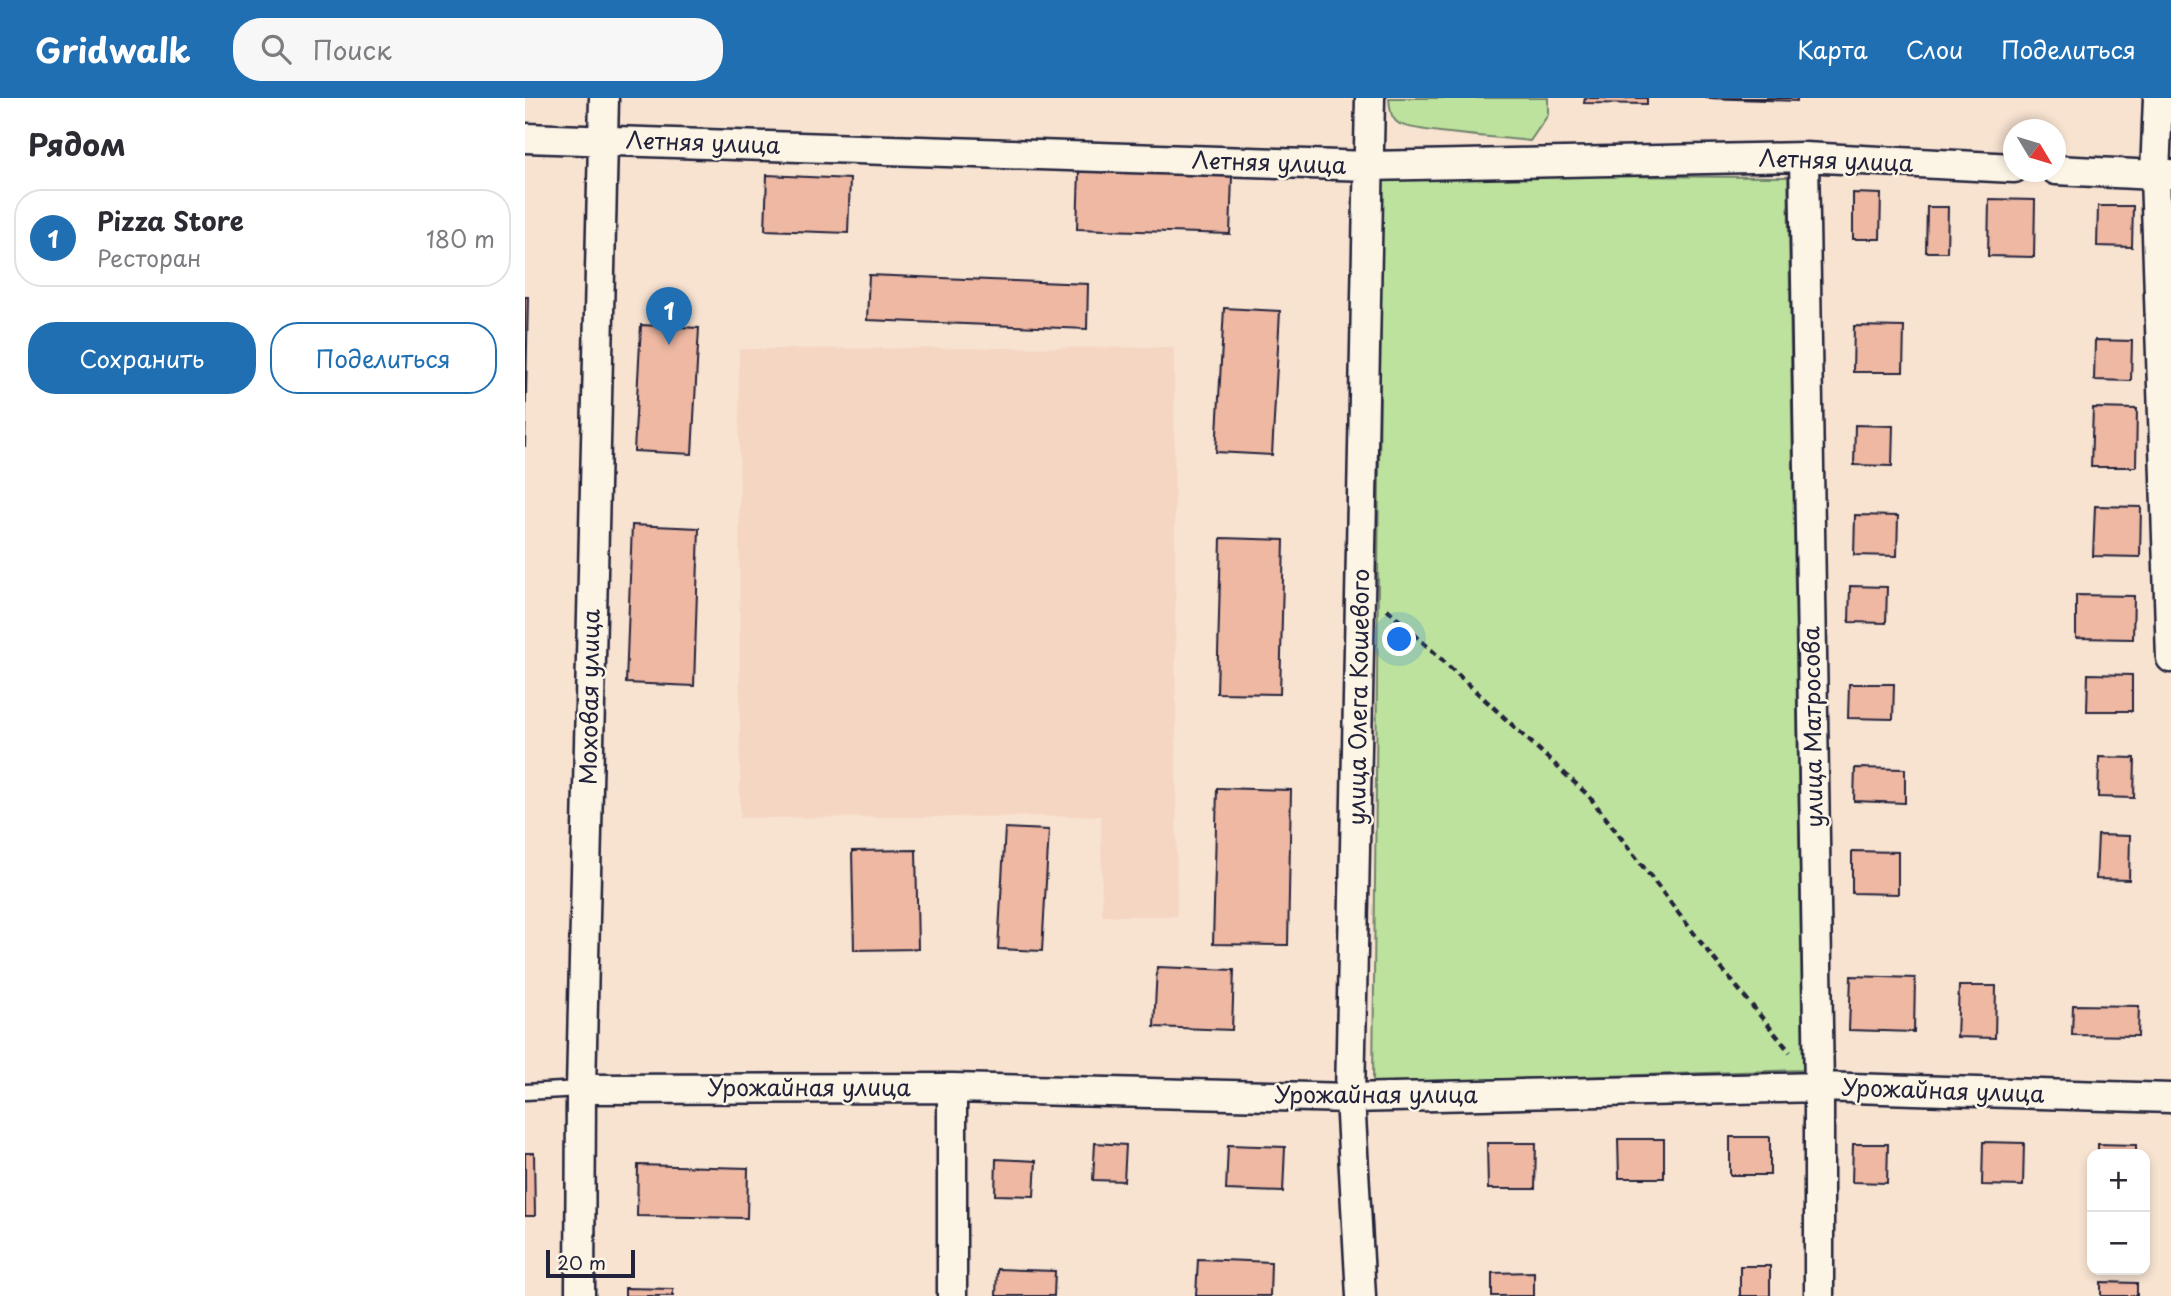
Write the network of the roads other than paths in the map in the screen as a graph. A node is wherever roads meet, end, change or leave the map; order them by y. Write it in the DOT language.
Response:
graph roads {
  1 [pos="604,98"];
  2 [pos="1370,98"];
  3 [pos="2158,98"];
  4 [pos="525,138"];
  5 [pos="603,139"];
  6 [pos="1804,157"];
  7 [pos="1369,166"];
  8 [pos="2003,167"];
  9 [pos="2066,170"];
  10 [pos="2163,175"];
  11 [pos="2171,658"];
  12 [pos="1819,1087"];
  13 [pos="952,1088"];
  14 [pos="581,1089"];
  15 [pos="525,1092"];
  16 [pos="1350,1098"];
  17 [pos="2171,1098"];
  18 [pos="580,1296"];
  19 [pos="952,1296"];
  20 [pos="1361,1296"];
  21 [pos="1819,1296"];
  1 -- 5 [label="street, Моховая улица"];
  2 -- 7 [label="street, улица Олега Кошевого"];
  3 -- 10 [label="street"];
  4 -- 5 [label="street, Летняя улица"];
  5 -- 7 [label="street, Летняя улица"];
  5 -- 14 [label="street, Моховая улица"];
  6 -- 7 [label="street, Летняя улица"];
  6 -- 8 [label="street, Летняя улица"];
  6 -- 12 [label="street, улица Матросова"];
  7 -- 16 [label="street, улица Олега Кошевого"];
  9 -- 10 [label="street"];
  10 -- 11 [label="street"];
  12 -- 16 [label="street, Урожайная улица"];
  12 -- 17 [label="street, Урожайная улица"];
  12 -- 21 [label="street, улица Матросова"];
  13 -- 14 [label="street, Урожайная улица"];
  13 -- 16 [label="street, Урожайная улица"];
  13 -- 19 [label="street"];
  14 -- 15 [label="lane"];
  14 -- 18 [label="street, Моховая улица"];
  16 -- 20 [label="street, улица Олега Кошевого"];
}
